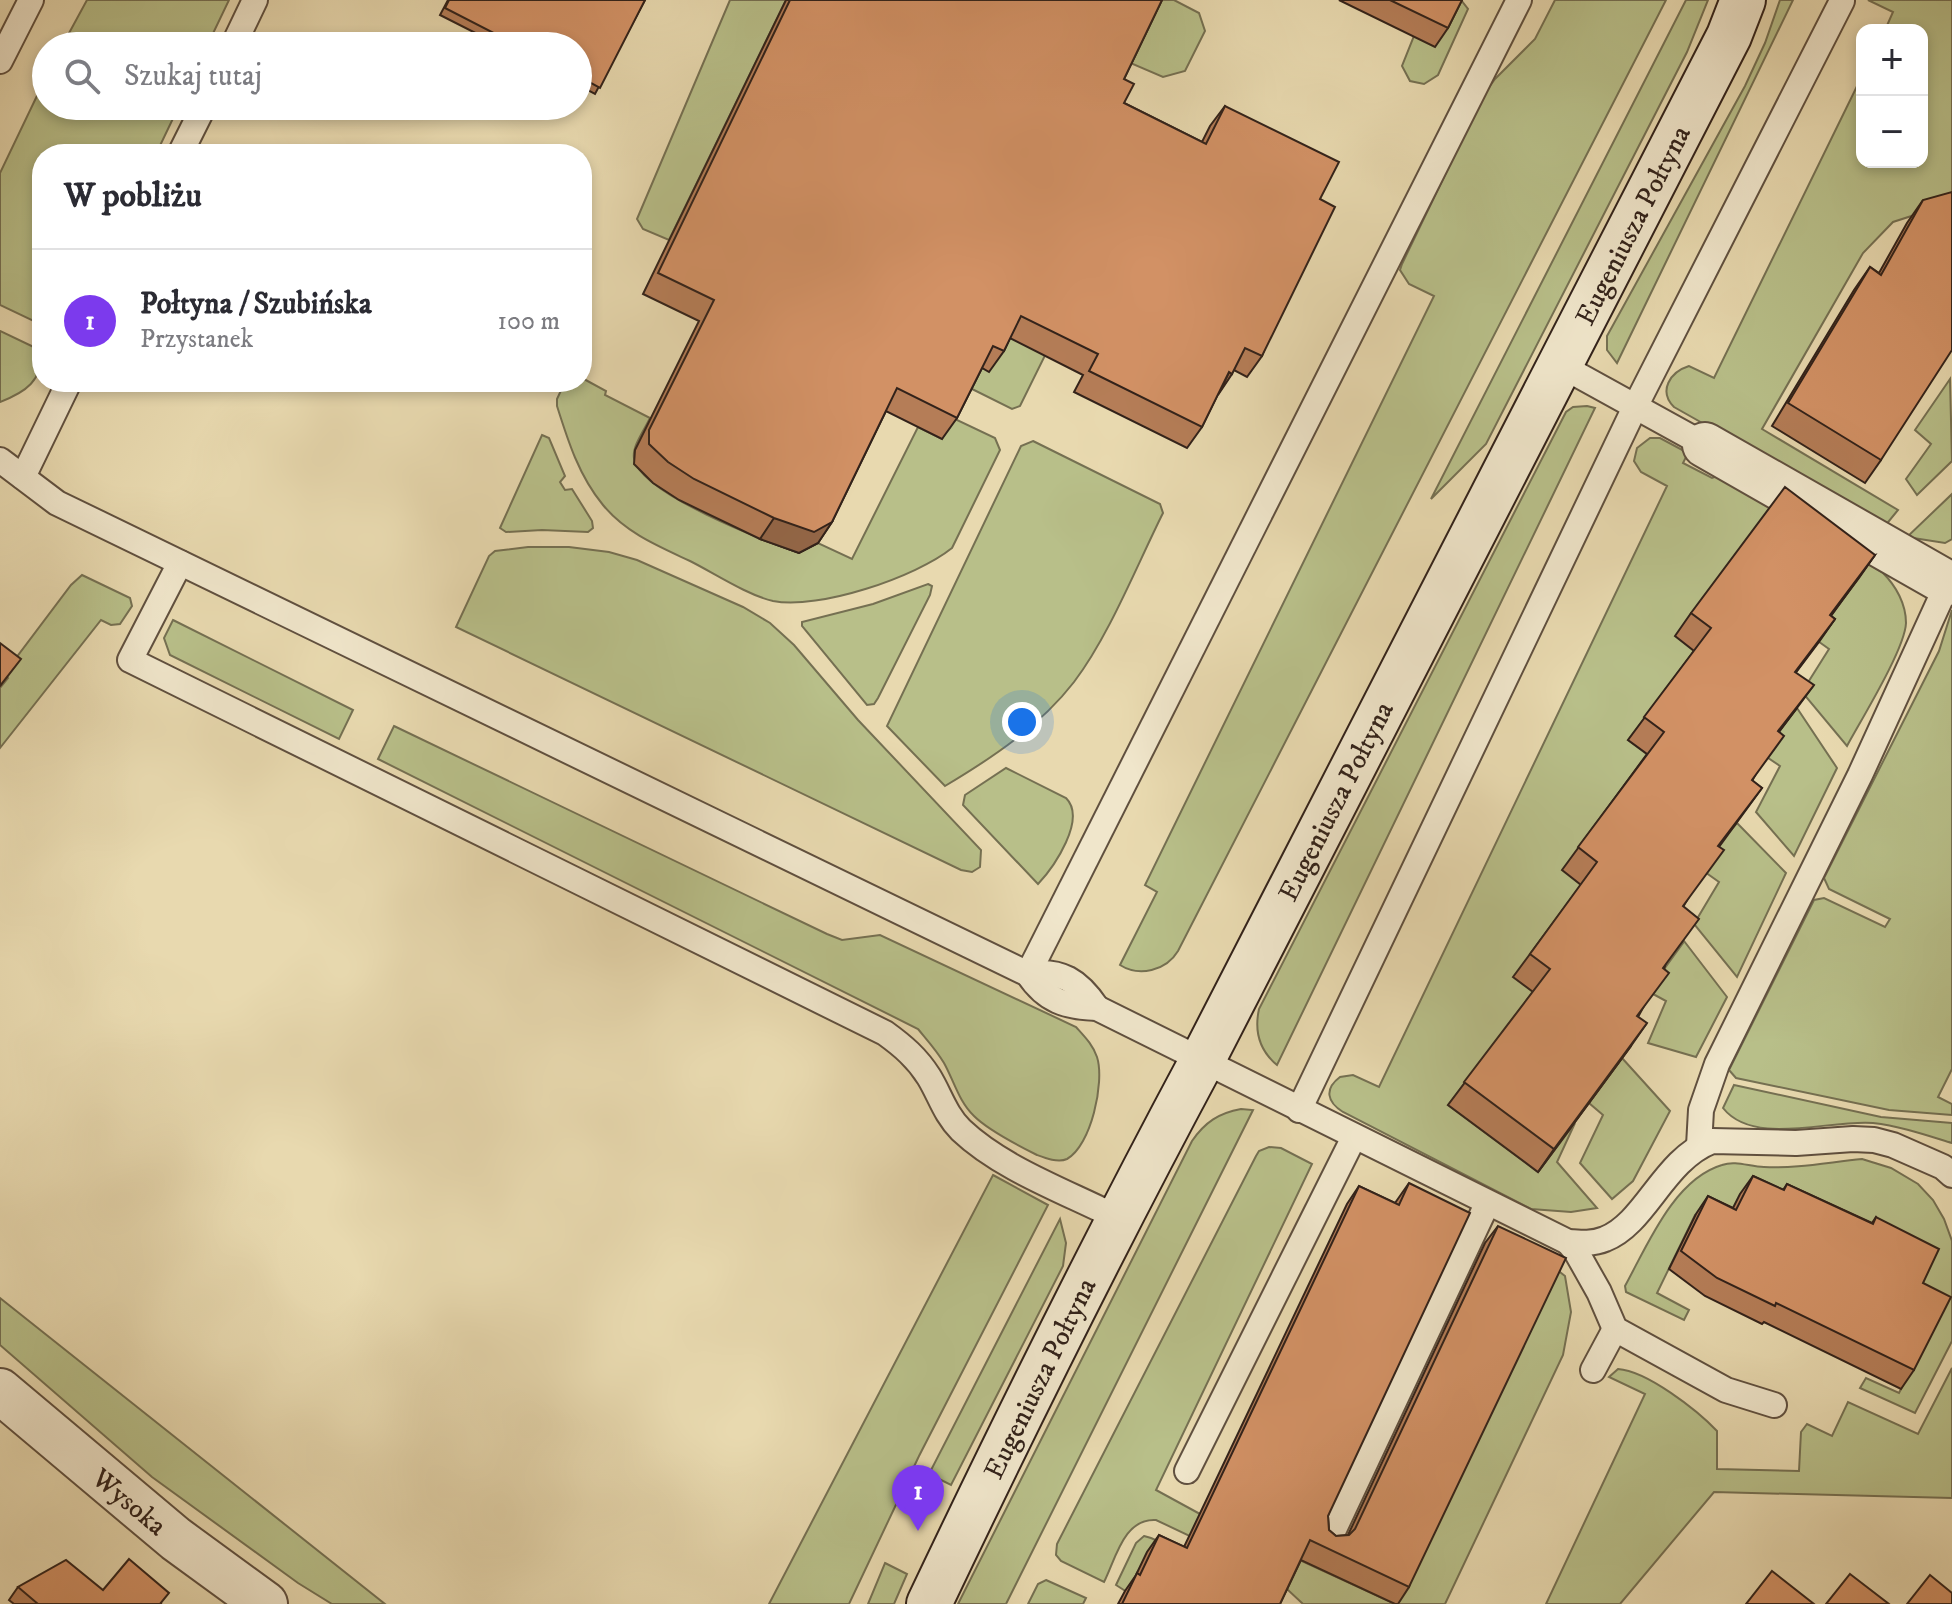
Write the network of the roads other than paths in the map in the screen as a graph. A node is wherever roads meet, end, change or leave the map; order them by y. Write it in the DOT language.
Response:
graph roads {
  1 [pos="31,0"];
  2 [pos="255,0"];
  3 [pos="1519,0"];
  4 [pos="1743,0"];
  5 [pos="1842,1"];
  6 [pos="240,32"];
  7 [pos="0,61"];
  8 [pos="197,120"];
  9 [pos="185,144"];
  10 [pos="1560,365"];
  11 [pos="64,392"];
  12 [pos="1636,405"];
  13 [pos="1705,445"];
  14 [pos="0,460"];
  15 [pos="23,477"];
  16 [pos="180,563"];
  17 [pos="1949,578"];
  18 [pos="1028,974"];
  19 [pos="1202,1061"];
  20 [pos="1299,1110"];
  21 [pos="1354,1137"];
  22 [pos="1699,1146"];
  23 [pos="1952,1175"];
  24 [pos="1487,1204"];
  25 [pos="1118,1218"];
  26 [pos="1568,1242"];
  27 [pos="1615,1329"];
  28 [pos="1593,1370"];
  29 [pos="0,1391"];
  30 [pos="1774,1405"];
  31 [pos="1187,1471"];
  32 [pos="1329,1540"];
  33 [pos="265,1604"];
  34 [pos="929,1604"];
  1 -- 7 [label="lane"];
  2 -- 6 [label="lane"];
  3 -- 18 [label="lane"];
  4 -- 10 [label="street, Eugeniusza Połtyna"];
  5 -- 12 [label="lane"];
  8 -- 9 [label="lane"];
  10 -- 12 [label="lane"];
  10 -- 19 [label="street, Eugeniusza Połtyna"];
  11 -- 15 [label="lane"];
  12 -- 13 [label="lane"];
  12 -- 20 [label="lane"];
  13 -- 17 [label="street"];
  14 -- 15 [label="lane"];
  15 -- 16 [label="lane"];
  16 -- 18 [label="lane"];
  16 -- 25 [label="lane"];
  17 -- 22 [label="lane"];
  18 -- 19 [label="lane"];
  19 -- 20 [label="lane"];
  19 -- 25 [label="street, Eugeniusza Połtyna"];
  20 -- 21 [label="lane"];
  21 -- 24 [label="lane"];
  21 -- 31 [label="lane"];
  22 -- 23 [label="lane"];
  22 -- 26 [label="lane"];
  24 -- 26 [label="lane"];
  24 -- 32 [label="lane"];
  25 -- 34 [label="street, Eugeniusza Połtyna"];
  26 -- 27 [label="lane"];
  27 -- 28 [label="lane"];
  27 -- 30 [label="lane"];
  29 -- 33 [label="street, Wysoka"];
}
